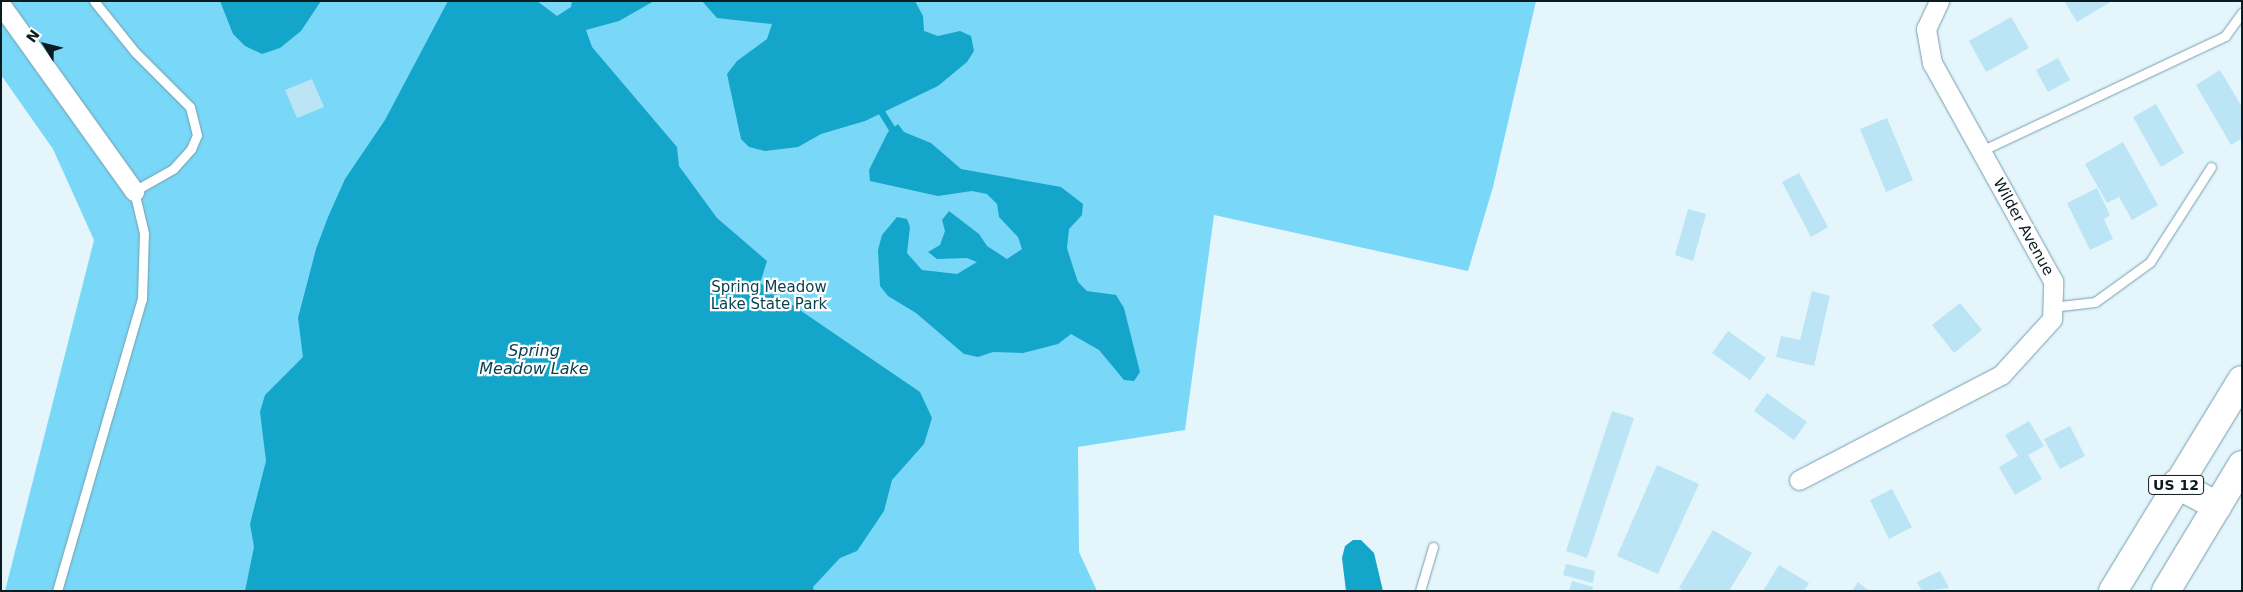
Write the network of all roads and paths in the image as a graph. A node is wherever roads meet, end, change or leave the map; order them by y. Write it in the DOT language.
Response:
graph roads {
  1 [pos="94,1"];
  2 [pos="1939,1"];
  3 [pos="1,5"];
  4 [pos="2242,13"];
  5 [pos="1981,151"];
  6 [pos="2211,167"];
  7 [pos="134,191"];
  8 [pos="2052,307"];
  9 [pos="2242,380"];
  10 [pos="2242,465"];
  11 [pos="1799,480"];
  12 [pos="2176,484"];
  13 [pos="2217,506"];
  14 [pos="1433,547"];
  15 [pos="57,591"];
  16 [pos="1420,591"];
  17 [pos="2113,591"];
  18 [pos="2166,591"];
  1 -- 7 [label="lane"];
  2 -- 5 [label="street, Wilder Avenue"];
  3 -- 7 [label="street"];
  4 -- 5 [label="lane"];
  5 -- 8 [label="street, Wilder Avenue"];
  6 -- 8 [label="lane"];
  7 -- 15 [label="lane"];
  8 -- 11 [label="street, Wilder Avenue"];
  9 -- 12 [label="highway, US 12"];
  10 -- 13 [label="highway, US 12"];
  12 -- 13 [label="highway"];
  12 -- 17 [label="highway, US 12"];
  13 -- 18 [label="highway, US 12"];
  14 -- 16 [label="lane"];
}
